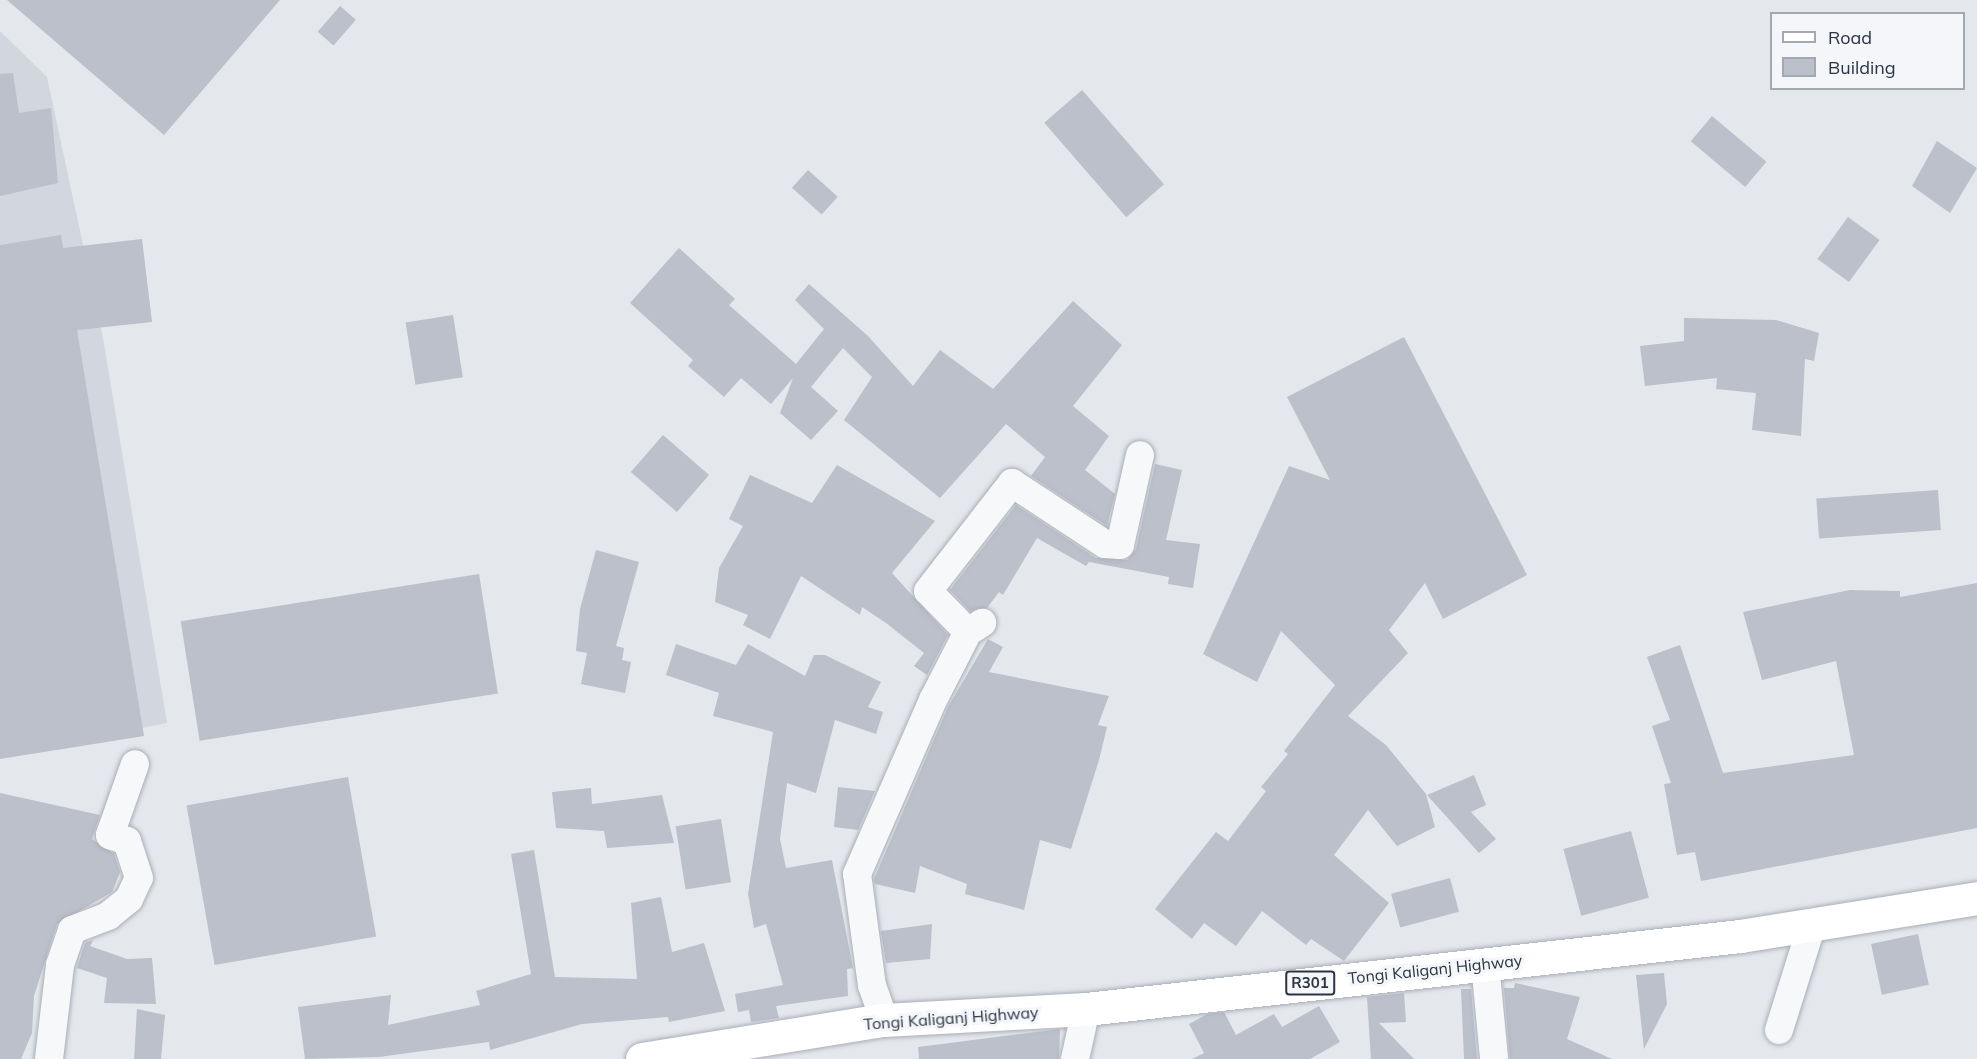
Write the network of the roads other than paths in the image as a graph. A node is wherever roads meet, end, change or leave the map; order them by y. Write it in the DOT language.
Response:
graph roads {
  1 [pos="1140,454"];
  2 [pos="135,764"];
  3 [pos="1977,898"];
  4 [pos="1812,925"];
  5 [pos="1485,963"];
  6 [pos="1086,1009"];
  7 [pos="884,1020"];
  8 [pos="1779,1030"];
  9 [pos="49,1059"];
  10 [pos="642,1059"];
  11 [pos="1075,1059"];
  12 [pos="1494,1059"];
  1 -- 7 [label="street"];
  2 -- 9 [label="street"];
  3 -- 4 [label="main road, Tongi Kaliganj Highway / R301"];
  4 -- 5 [label="main road, Tongi Kaliganj Highway / R301"];
  4 -- 8 [label="street"];
  5 -- 6 [label="main road, Tongi Kaliganj Highway / R301"];
  5 -- 12 [label="street"];
  6 -- 7 [label="main road, Tongi Kaliganj Highway / R301"];
  6 -- 11 [label="street"];
  7 -- 10 [label="main road, Tongi Kaliganj Highway / R301"];
}
